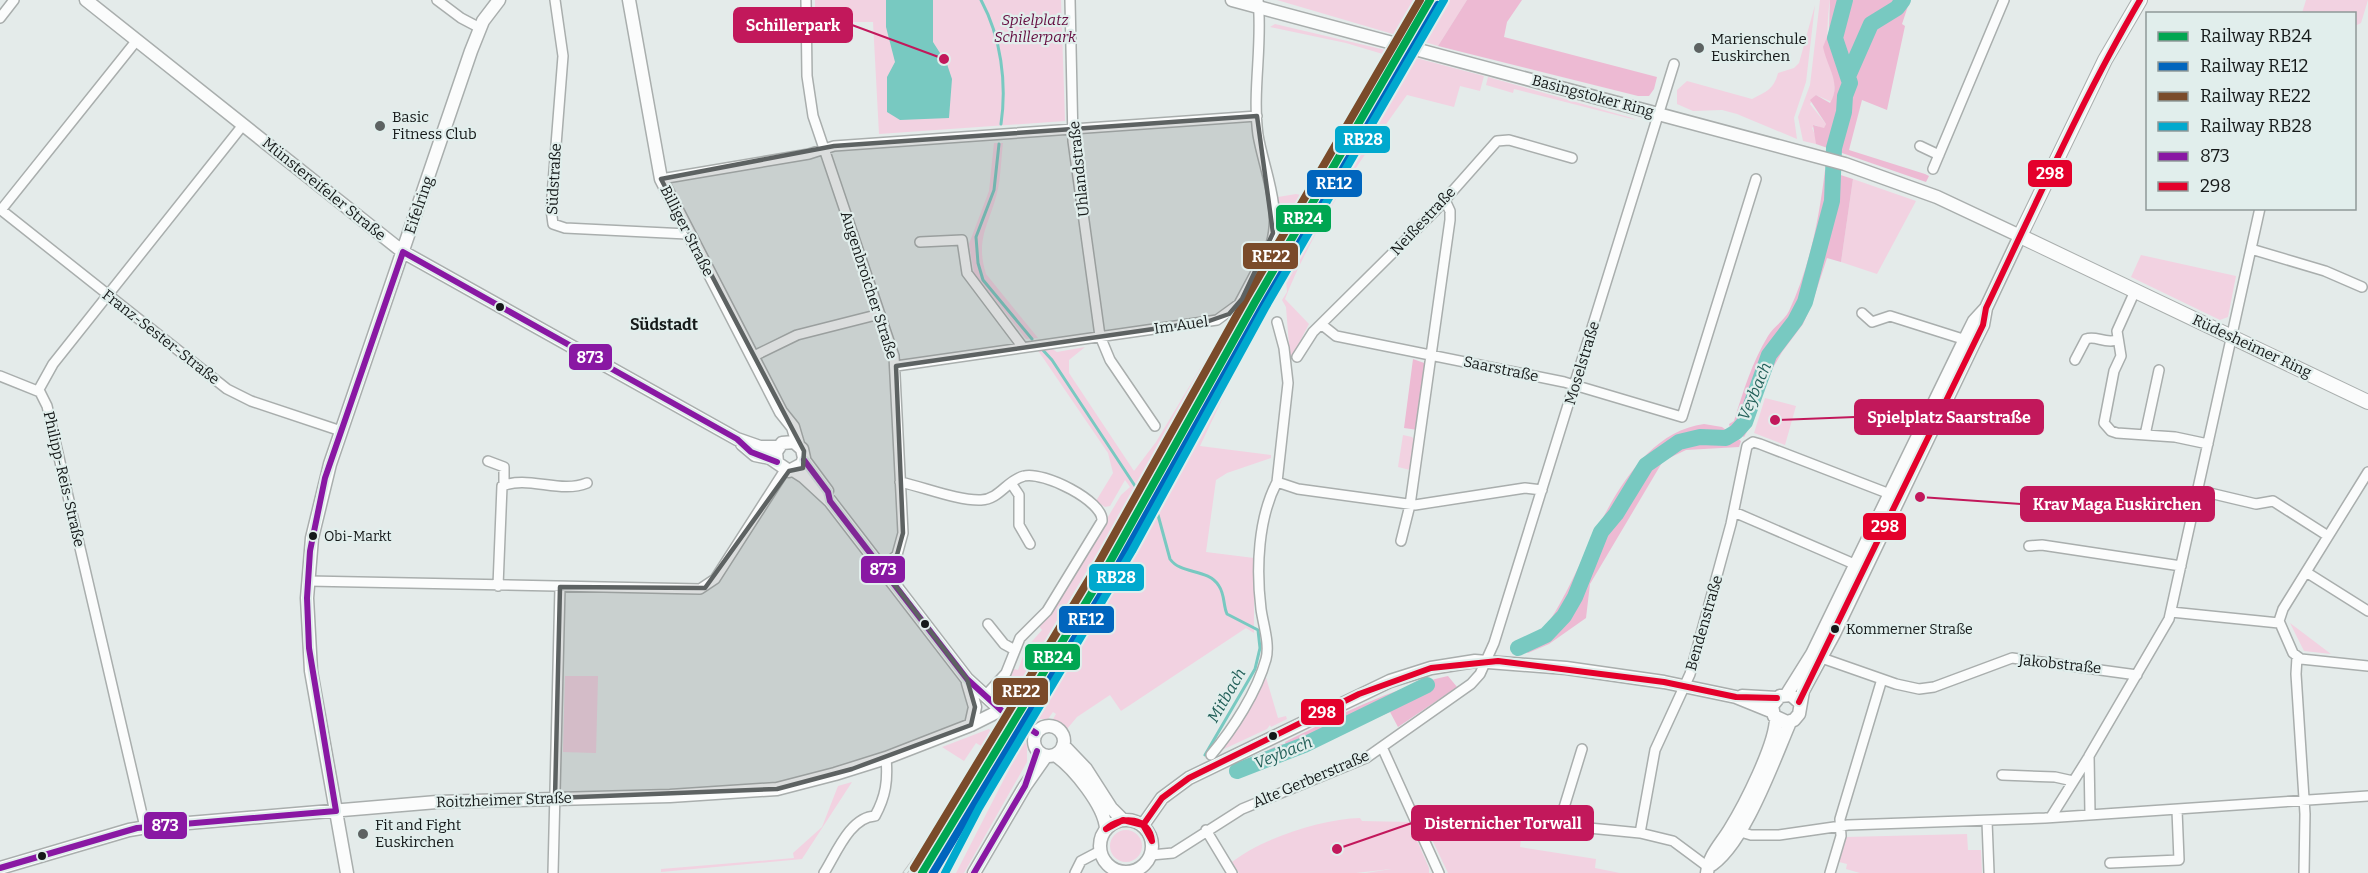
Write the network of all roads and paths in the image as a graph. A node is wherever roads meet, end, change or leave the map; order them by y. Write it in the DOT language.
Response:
graph roads {
  1 [pos="14,0"];
  2 [pos="86,0"];
  3 [pos="437,0"];
  4 [pos="499,0"];
  5 [pos="555,0"];
  6 [pos="629,0"];
  7 [pos="806,0"];
  8 [pos="1070,0"];
  9 [pos="1232,0"];
  10 [pos="2004,0"];
  11 [pos="2140,0"];
  12 [pos="1259,4"];
  13 [pos="0,18"];
  14 [pos="480,28"];
  15 [pos="136,40"];
  16 [pos="1674,64"];
  17 [pos="1658,113"];
  18 [pos="1257,116"];
  19 [pos="243,125"];
  20 [pos="1073,129"];
  21 [pos="1920,147"];
  22 [pos="823,149"];
  23 [pos="1939,154"];
  24 [pos="1572,158"];
  25 [pos="1933,169"];
  26 [pos="661,179"];
  27 [pos="1756,179"];
  28 [pos="1925,192"];
  29 [pos="1444,198"];
  30 [pos="0,210"];
  31 [pos="2260,210"];
  32 [pos="687,234"];
  33 [pos="2020,236"];
  34 [pos="920,242"];
  35 [pos="2251,249"];
  36 [pos="403,252"];
  37 [pos="2362,287"];
  38 [pos="2135,291"];
  39 [pos="108,296"];
  40 [pos="1862,313"];
  41 [pos="880,314"];
  42 [pos="1277,322"];
  43 [pos="1321,324"];
  44 [pos="1100,336"];
  45 [pos="2231,336"];
  46 [pos="2117,340"];
  47 [pos="1970,341"];
  48 [pos="1022,346"];
  49 [pos="1431,354"];
  50 [pos="752,357"];
  51 [pos="1297,357"];
  52 [pos="2075,360"];
  53 [pos="896,366"];
  54 [pos="2159,370"];
  55 [pos="0,376"];
  56 [pos="1575,384"];
  57 [pos="38,391"];
  58 [pos="2368,402"];
  59 [pos="781,412"];
  60 [pos="1155,426"];
  61 [pos="341,432"];
  62 [pos="2145,435"];
  63 [pos="737,439"];
  64 [pos="798,444"];
  65 [pos="2208,444"];
  66 [pos="780,445"];
  67 [pos="804,460"];
  68 [pos="488,461"];
  69 [pos="785,468"];
  70 [pos="2368,472"];
  71 [pos="900,482"];
  72 [pos="1277,482"];
  73 [pos="586,483"];
  74 [pos="1011,483"];
  75 [pos="504,485"];
  76 [pos="1542,490"];
  77 [pos="2197,490"];
  78 [pos="1895,496"];
  79 [pos="830,501"];
  80 [pos="1410,505"];
  81 [pos="1734,512"];
  82 [pos="2328,536"];
  83 [pos="1401,541"];
  84 [pos="1030,544"];
  85 [pos="2029,546"];
  86 [pos="2181,566"];
  87 [pos="1861,567"];
  88 [pos="882,568"];
  89 [pos="2306,572"];
  90 [pos="308,581"];
  91 [pos="498,586"];
  92 [pos="560,586"];
  93 [pos="2368,611"];
  94 [pos="2170,612"];
  95 [pos="2280,618"];
  96 [pos="988,624"];
  97 [pos="1013,649"];
  98 [pos="1817,656"];
  99 [pos="2297,657"];
  100 [pos="1487,661"];
  101 [pos="2368,666"];
  102 [pos="2137,675"];
  103 [pos="967,679"];
  104 [pos="1882,679"];
  105 [pos="1685,686"];
  106 [pos="985,696"];
  107 [pos="1782,696"];
  108 [pos="1736,697"];
  109 [pos="1799,702"];
  110 [pos="1001,710"];
  111 [pos="1774,715"];
  112 [pos="1790,722"];
  113 [pos="971,725"];
  114 [pos="1036,733"];
  115 [pos="1382,747"];
  116 [pos="1582,749"];
  117 [pos="1050,752"];
  118 [pos="1211,755"];
  119 [pos="2090,756"];
  120 [pos="886,758"];
  121 [pos="2002,775"];
  122 [pos="2073,781"];
  123 [pos="2368,796"];
  124 [pos="555,798"];
  125 [pos="2304,801"];
  126 [pos="2177,810"];
  127 [pos="336,811"];
  128 [pos="2090,813"];
  129 [pos="2051,817"];
  130 [pos="1123,819"];
  131 [pos="1987,821"];
  132 [pos="1418,824"];
  133 [pos="1143,825"];
  134 [pos="1840,826"];
  135 [pos="145,827"];
  136 [pos="1558,827"];
  137 [pos="1106,829"];
  138 [pos="1206,830"];
  139 [pos="1735,830"];
  140 [pos="1640,833"];
  141 [pos="1101,851"];
  142 [pos="1151,855"];
  143 [pos="2110,863"];
  144 [pos="0,868"];
  145 [pos="1708,870"];
  146 [pos="1123,872"];
  147 [pos="347,873"];
  148 [pos="553,873"];
  149 [pos="824,873"];
  150 [pos="974,873"];
  151 [pos="1075,873"];
  152 [pos="1232,873"];
  153 [pos="1439,873"];
  154 [pos="1830,873"];
  155 [pos="1989,873"];
  156 [pos="2304,873"];
  1 -- 13 [label="street"];
  2 -- 15 [label="street, Münstereifeler Straße"];
  3 -- 14 [label="street"];
  4 -- 14 [label="street, Eifelring"];
  5 -- 32 [label="street, Südstraße"];
  6 -- 26 [label="street, Billiger Straße"];
  7 -- 22 [label="street, Augenbroicher Straße"];
  8 -- 20 [label="street, Uhlandstraße"];
  9 -- 12 [label="street"];
  10 -- 23 [label="street"];
  11 -- 33 [label="main road"];
  12 -- 17 [label="street, Basingstoker Ring"];
  12 -- 18 [label="street, Im Auel"];
  14 -- 36 [label="street, Eifelring"];
  15 -- 19 [label="street, Münstereifeler Straße"];
  15 -- 30 [label="street"];
  16 -- 17 [label="street, Moselstraße"];
  17 -- 28 [label="street, Basingstoker Ring"];
  17 -- 56 [label="street, Moselstraße"];
  18 -- 20 [label="street"];
  18 -- 44 [label="street, Im Auel"];
  19 -- 36 [label="street, Münstereifeler Straße"];
  19 -- 39 [label="street, Philipp-Reis-Straße"];
  20 -- 22 [label="street"];
  20 -- 44 [label="street, Uhlandstraße"];
  21 -- 23 [label="street"];
  22 -- 26 [label="street"];
  22 -- 41 [label="street, Augenbroicher Straße"];
  23 -- 25 [label="street"];
  24 -- 29 [label="street, Neißestraße"];
  26 -- 32 [label="street, Billiger Straße"];
  27 -- 56 [label="street, Saarstraße"];
  28 -- 33 [label="street, Rüdesheimer Ring"];
  29 -- 43 [label="street, Neißestraße"];
  29 -- 49 [label="street"];
  30 -- 39 [label="street, Franz-Sester-Straße"];
  31 -- 35 [label="street"];
  32 -- 50 [label="street, Billiger Straße"];
  33 -- 38 [label="main road, Rüdesheimer Ring"];
  33 -- 47 [label="street"];
  34 -- 48 [label="street"];
  35 -- 37 [label="street"];
  35 -- 45 [label="street"];
  36 -- 61 [label="street, Eifelring"];
  36 -- 63 [label="street, Münstereifeler Straße"];
  38 -- 45 [label="main road, Rüdesheimer Ring"];
  38 -- 46 [label="street"];
  39 -- 57 [label="street, Philipp-Reis-Straße"];
  39 -- 61 [label="street, Franz-Sester-Straße"];
  40 -- 47 [label="street"];
  41 -- 50 [label="street"];
  41 -- 53 [label="street, Augenbroicher Straße"];
  42 -- 72 [label="street"];
  43 -- 49 [label="street, Saarstraße"];
  43 -- 51 [label="street, Neißestraße"];
  44 -- 48 [label="street, Im Auel"];
  44 -- 60 [label="street, Uhlandstraße"];
  45 -- 58 [label="main road, Rüdesheimer Ring"];
  45 -- 65 [label="street"];
  46 -- 52 [label="street"];
  46 -- 62 [label="street"];
  47 -- 78 [label="street"];
  48 -- 53 [label="street, Im Auel"];
  49 -- 56 [label="street, Saarstraße"];
  49 -- 80 [label="street"];
  50 -- 59 [label="street, Billiger Straße"];
  53 -- 71 [label="street, Augenbroicher Straße"];
  54 -- 62 [label="street"];
  55 -- 57 [label="street"];
  56 -- 76 [label="street, Moselstraße"];
  57 -- 135 [label="street, Philipp-Reis-Straße"];
  59 -- 64 [label="street, Billiger Straße"];
  59 -- 66 [label="street, Billiger Straße"];
  61 -- 90 [label="street, Eifelring"];
  62 -- 65 [label="street"];
  63 -- 66 [label="street, Münstereifeler Straße"];
  63 -- 69 [label="street, Münstereifeler Straße"];
  64 -- 66 [label="street"];
  64 -- 67 [label="street"];
  65 -- 77 [label="street"];
  66 -- 69 [label="street"];
  67 -- 69 [label="street"];
  67 -- 79 [label="street, Münstereifeler Straße"];
  68 -- 75 [label="street"];
  69 -- 79 [label="street, Münstereifeler Straße"];
  69 -- 92 [label="street"];
  70 -- 82 [label="street"];
  71 -- 74 [label="street"];
  71 -- 88 [label="street, Augenbroicher Straße"];
  72 -- 80 [label="street"];
  72 -- 118 [label="street"];
  73 -- 75 [label="street"];
  74 -- 84 [label="street"];
  74 -- 97 [label="street"];
  75 -- 91 [label="street"];
  76 -- 80 [label="street"];
  76 -- 100 [label="street, Moselstraße"];
  77 -- 82 [label="street"];
  77 -- 86 [label="street"];
  78 -- 81 [label="street, Bendenstraße"];
  78 -- 87 [label="street"];
  79 -- 88 [label="street, Münstereifeler Straße"];
  80 -- 83 [label="street"];
  81 -- 87 [label="street"];
  81 -- 105 [label="street, Bendenstraße"];
  82 -- 89 [label="street"];
  85 -- 86 [label="street"];
  86 -- 94 [label="street"];
  87 -- 98 [label="street"];
  88 -- 103 [label="street, Münstereifeler Straße"];
  89 -- 93 [label="street"];
  89 -- 95 [label="street"];
  90 -- 91 [label="street"];
  90 -- 127 [label="street, Eifelring"];
  91 -- 92 [label="street"];
  92 -- 124 [label="street"];
  94 -- 95 [label="street"];
  94 -- 102 [label="street"];
  95 -- 99 [label="street"];
  96 -- 97 [label="street"];
  97 -- 106 [label="street"];
  98 -- 104 [label="street, Jakobstraße"];
  98 -- 107 [label="street"];
  98 -- 109 [label="street"];
  99 -- 101 [label="street"];
  99 -- 125 [label="street"];
  100 -- 105 [label="street"];
  100 -- 115 [label="street, Alte Gerberstraße"];
  100 -- 133 [label="street"];
  102 -- 104 [label="street, Jakobstraße"];
  102 -- 119 [label="street"];
  103 -- 106 [label="street, Münstereifeler Straße"];
  103 -- 113 [label="street"];
  104 -- 134 [label="street"];
  105 -- 108 [label="street"];
  105 -- 140 [label="street, Bendenstraße"];
  106 -- 110 [label="street, Münstereifeler Straße"];
  107 -- 108 [label="street"];
  107 -- 109 [label="street"];
  107 -- 111 [label="street"];
  108 -- 111 [label="street"];
  109 -- 112 [label="street"];
  110 -- 113 [label="street, Roitzheimer Straße"];
  110 -- 114 [label="street, Münstereifeler Straße"];
  111 -- 112 [label="street"];
  111 -- 139 [label="street"];
  112 -- 139 [label="street"];
  113 -- 120 [label="street, Roitzheimer Straße"];
  114 -- 117 [label="street"];
  114 -- 117 [label="street"];
  115 -- 132 [label="street"];
  115 -- 138 [label="street, Alte Gerberstraße"];
  116 -- 136 [label="street"];
  117 -- 130 [label="street"];
  117 -- 137 [label="street"];
  117 -- 150 [label="street"];
  119 -- 122 [label="street"];
  119 -- 128 [label="street"];
  120 -- 124 [label="street, Roitzheimer Straße"];
  120 -- 149 [label="street"];
  121 -- 122 [label="street"];
  122 -- 129 [label="street"];
  123 -- 125 [label="street"];
  124 -- 127 [label="street, Roitzheimer Straße"];
  124 -- 148 [label="street"];
  125 -- 126 [label="street"];
  125 -- 156 [label="street"];
  126 -- 128 [label="street"];
  126 -- 143 [label="street"];
  127 -- 135 [label="street, Roitzheimer Straße"];
  127 -- 147 [label="street, Eifelring"];
  128 -- 129 [label="street"];
  129 -- 131 [label="street"];
  130 -- 133 [label="street"];
  130 -- 137 [label="street"];
  131 -- 134 [label="street"];
  131 -- 155 [label="street"];
  132 -- 136 [label="street"];
  132 -- 153 [label="street"];
  133 -- 142 [label="street"];
  134 -- 139 [label="street"];
  134 -- 154 [label="street"];
  135 -- 144 [label="street, Roitzheimer Straße"];
  136 -- 140 [label="street"];
  137 -- 141 [label="street"];
  138 -- 142 [label="street, Alte Gerberstraße"];
  138 -- 152 [label="street"];
  139 -- 145 [label="street"];
  140 -- 145 [label="street"];
  141 -- 146 [label="street"];
  141 -- 151 [label="street"];
  142 -- 146 [label="street"];
}
